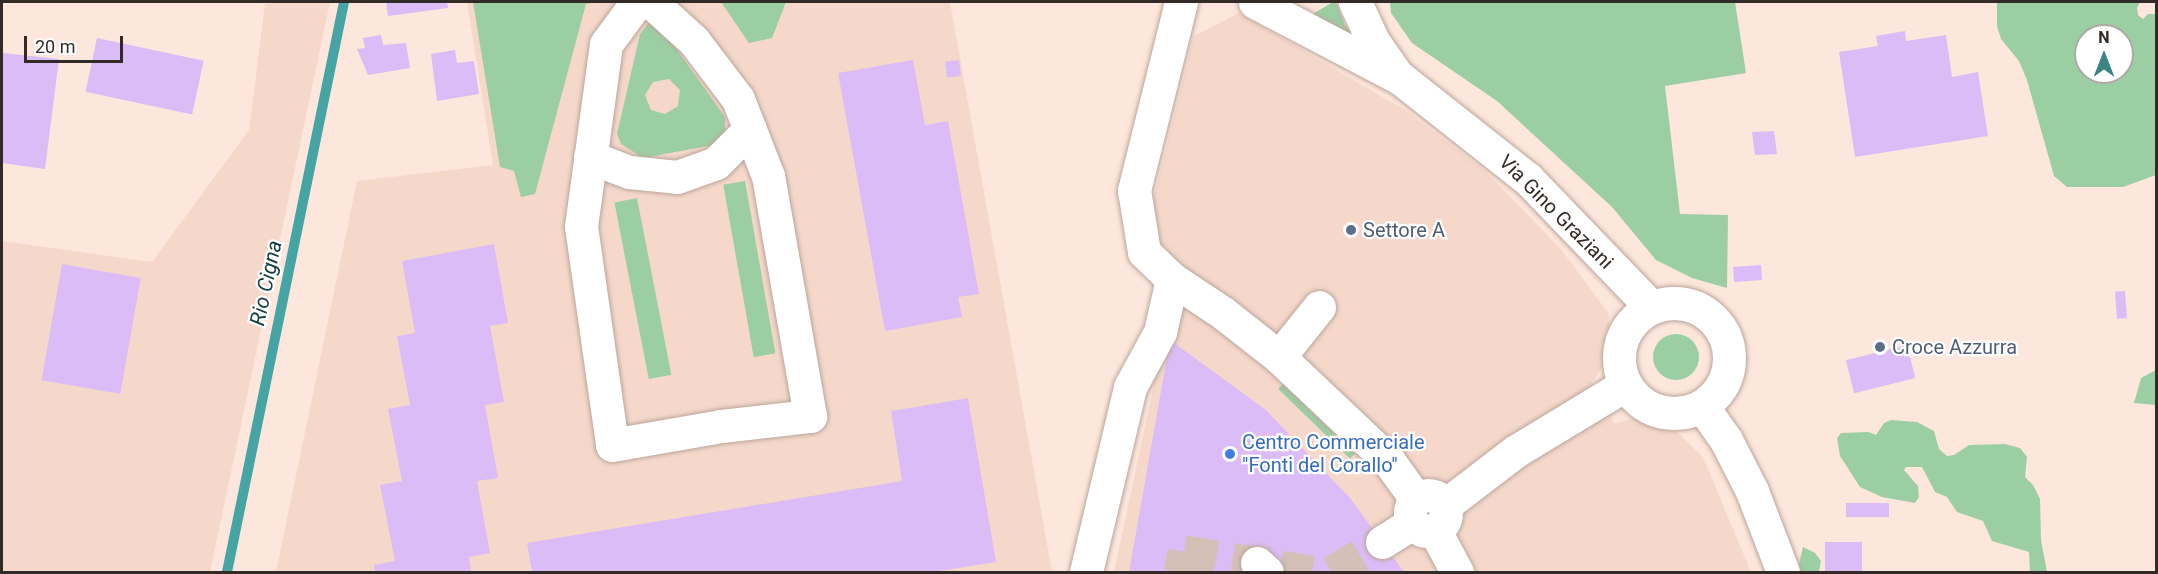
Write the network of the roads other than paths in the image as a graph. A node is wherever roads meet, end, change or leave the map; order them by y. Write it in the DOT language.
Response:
graph roads {
  1 [pos="637,2"];
  2 [pos="651,2"];
  3 [pos="1181,2"];
  4 [pos="1255,2"];
  5 [pos="1355,2"];
  6 [pos="1400,78"];
  7 [pos="750,129"];
  8 [pos="590,157"];
  9 [pos="1172,279"];
  10 [pos="1319,307"];
  11 [pos="1651,307"];
  12 [pos="1279,357"];
  13 [pos="1625,384"];
  14 [pos="1702,406"];
  15 [pos="1427,514"];
  16 [pos="1382,542"];
  17 [pos="1086,573"];
  18 [pos="1457,573"];
  19 [pos="1783,573"];
  1 -- 8 [label="street"];
  2 -- 7 [label="street"];
  3 -- 9 [label="street"];
  4 -- 6 [label="street, Via Gino Graziani"];
  5 -- 6 [label="street, Via Gino Graziani"];
  6 -- 11 [label="street, Via Gino Graziani"];
  7 -- 8 [label="street"];
  7 -- 8 [label="street"];
  9 -- 12 [label="street"];
  9 -- 17 [label="street"];
  10 -- 12 [label="street"];
  11 -- 13 [label="street"];
  11 -- 14 [label="street"];
  12 -- 15 [label="street"];
  13 -- 14 [label="street"];
  13 -- 15 [label="street"];
  14 -- 19 [label="street"];
  15 -- 16 [label="street"];
  15 -- 18 [label="street"];
}
